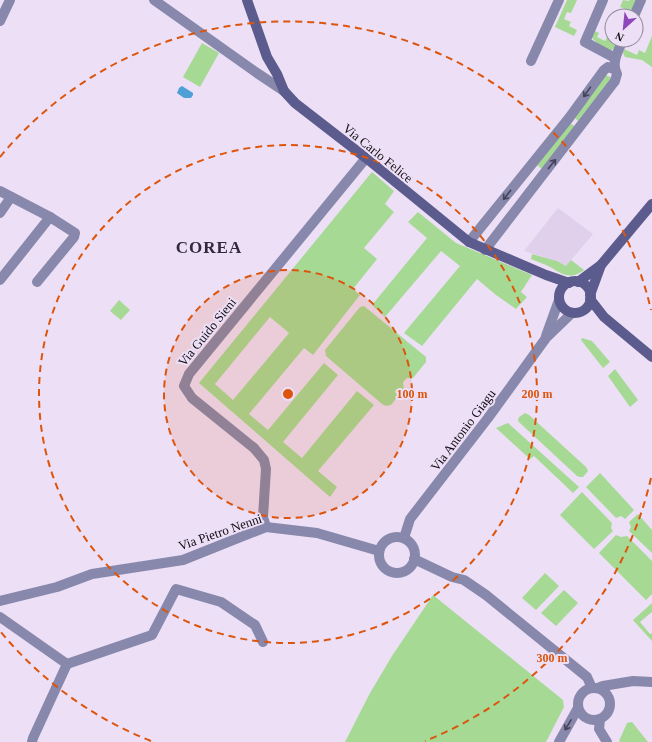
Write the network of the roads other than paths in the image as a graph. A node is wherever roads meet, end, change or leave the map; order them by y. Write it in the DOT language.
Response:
graph roads {
  1 [pos="154,0"];
  2 [pos="247,0"];
  3 [pos="559,0"];
  4 [pos="603,0"];
  5 [pos="7,1"];
  6 [pos="0,21"];
  7 [pos="619,48"];
  8 [pos="615,58"];
  9 [pos="532,61"];
  10 [pos="614,69"];
  11 [pos="284,90"];
  12 [pos="569,118"];
  13 [pos="581,127"];
  14 [pos="366,158"];
  15 [pos="530,167"];
  16 [pos="542,177"];
  17 [pos="0,191"];
  18 [pos="11,197"];
  19 [pos="652,204"];
  20 [pos="0,213"];
  21 [pos="50,217"];
  22 [pos="483,226"];
  23 [pos="495,235"];
  24 [pos="469,242"];
  25 [pos="485,250"];
  26 [pos="601,265"];
  27 [pos="546,275"];
  28 [pos="0,280"];
  29 [pos="37,282"];
  30 [pos="574,282"];
  31 [pos="559,296"];
  32 [pos="590,297"];
  33 [pos="584,310"];
  34 [pos="572,313"];
  35 [pos="604,317"];
  36 [pos="546,338"];
  37 [pos="652,357"];
  38 [pos="266,527"];
  39 [pos="404,538"];
  40 [pos="379,551"];
  41 [pos="414,559"];
  42 [pos="0,601"];
  43 [pos="0,617"];
  44 [pos="263,642"];
  45 [pos="66,664"];
  46 [pos="586,678"];
  47 [pos="652,682"];
  48 [pos="614,685"];
  49 [pos="595,688"];
  50 [pos="582,693"];
  51 [pos="609,698"];
  52 [pos="578,708"];
  53 [pos="600,719"];
  54 [pos="32,742"];
  55 [pos="559,742"];
  56 [pos="607,742"];
  1 -- 11 [label="street"];
  2 -- 11 [label="main road, Via Carlo Felice"];
  3 -- 9 [label="street"];
  4 -- 8 [label="street"];
  5 -- 6 [label="street"];
  7 -- 8 [label="street"];
  8 -- 10 [label="street"];
  10 -- 12 [label="street, one-way"];
  10 -- 13 [label="street"];
  11 -- 14 [label="main road, Via Carlo Felice"];
  12 -- 13 [label="street"];
  12 -- 15 [label="street"];
  16 -- 13 [label="street, one-way"];
  14 -- 24 [label="main road, Via Carlo Felice"];
  14 -- 38 [label="street, Via Guido Sieni"];
  15 -- 16 [label="street"];
  15 -- 22 [label="street, one-way"];
  16 -- 23 [label="street"];
  17 -- 18 [label="street"];
  18 -- 20 [label="street"];
  18 -- 21 [label="street"];
  19 -- 26 [label="main road"];
  21 -- 28 [label="street"];
  21 -- 29 [label="street"];
  22 -- 23 [label="street"];
  22 -- 24 [label="street"];
  23 -- 25 [label="street"];
  24 -- 25 [label="main road, Via Carlo Felice"];
  25 -- 27 [label="main road, Via Carlo Felice"];
  26 -- 30 [label="main road"];
  26 -- 32 [label="main road"];
  27 -- 30 [label="main road, Via Carlo Felice"];
  27 -- 31 [label="main road"];
  30 -- 31 [label="main road"];
  30 -- 32 [label="main road"];
  31 -- 34 [label="main road"];
  31 -- 36 [label="street, Via Antonio Giagu"];
  32 -- 33 [label="main road"];
  32 -- 35 [label="main road"];
  33 -- 34 [label="main road"];
  33 -- 35 [label="main road"];
  34 -- 36 [label="street, Via Antonio Giagu"];
  35 -- 37 [label="main road"];
  36 -- 39 [label="street, Via Antonio Giagu"];
  38 -- 40 [label="street, Via Pietro Nenni"];
  38 -- 42 [label="street, Via Pietro Nenni"];
  39 -- 40 [label="street"];
  39 -- 41 [label="street"];
  40 -- 41 [label="street"];
  41 -- 46 [label="street"];
  43 -- 45 [label="street"];
  44 -- 45 [label="street"];
  45 -- 54 [label="street"];
  46 -- 49 [label="street"];
  46 -- 50 [label="street"];
  47 -- 48 [label="street"];
  48 -- 49 [label="street"];
  48 -- 51 [label="street"];
  49 -- 50 [label="street"];
  49 -- 51 [label="street"];
  50 -- 52 [label="street"];
  51 -- 53 [label="street"];
  52 -- 53 [label="street"];
  52 -- 55 [label="street, one-way"];
  53 -- 56 [label="street"];
}
